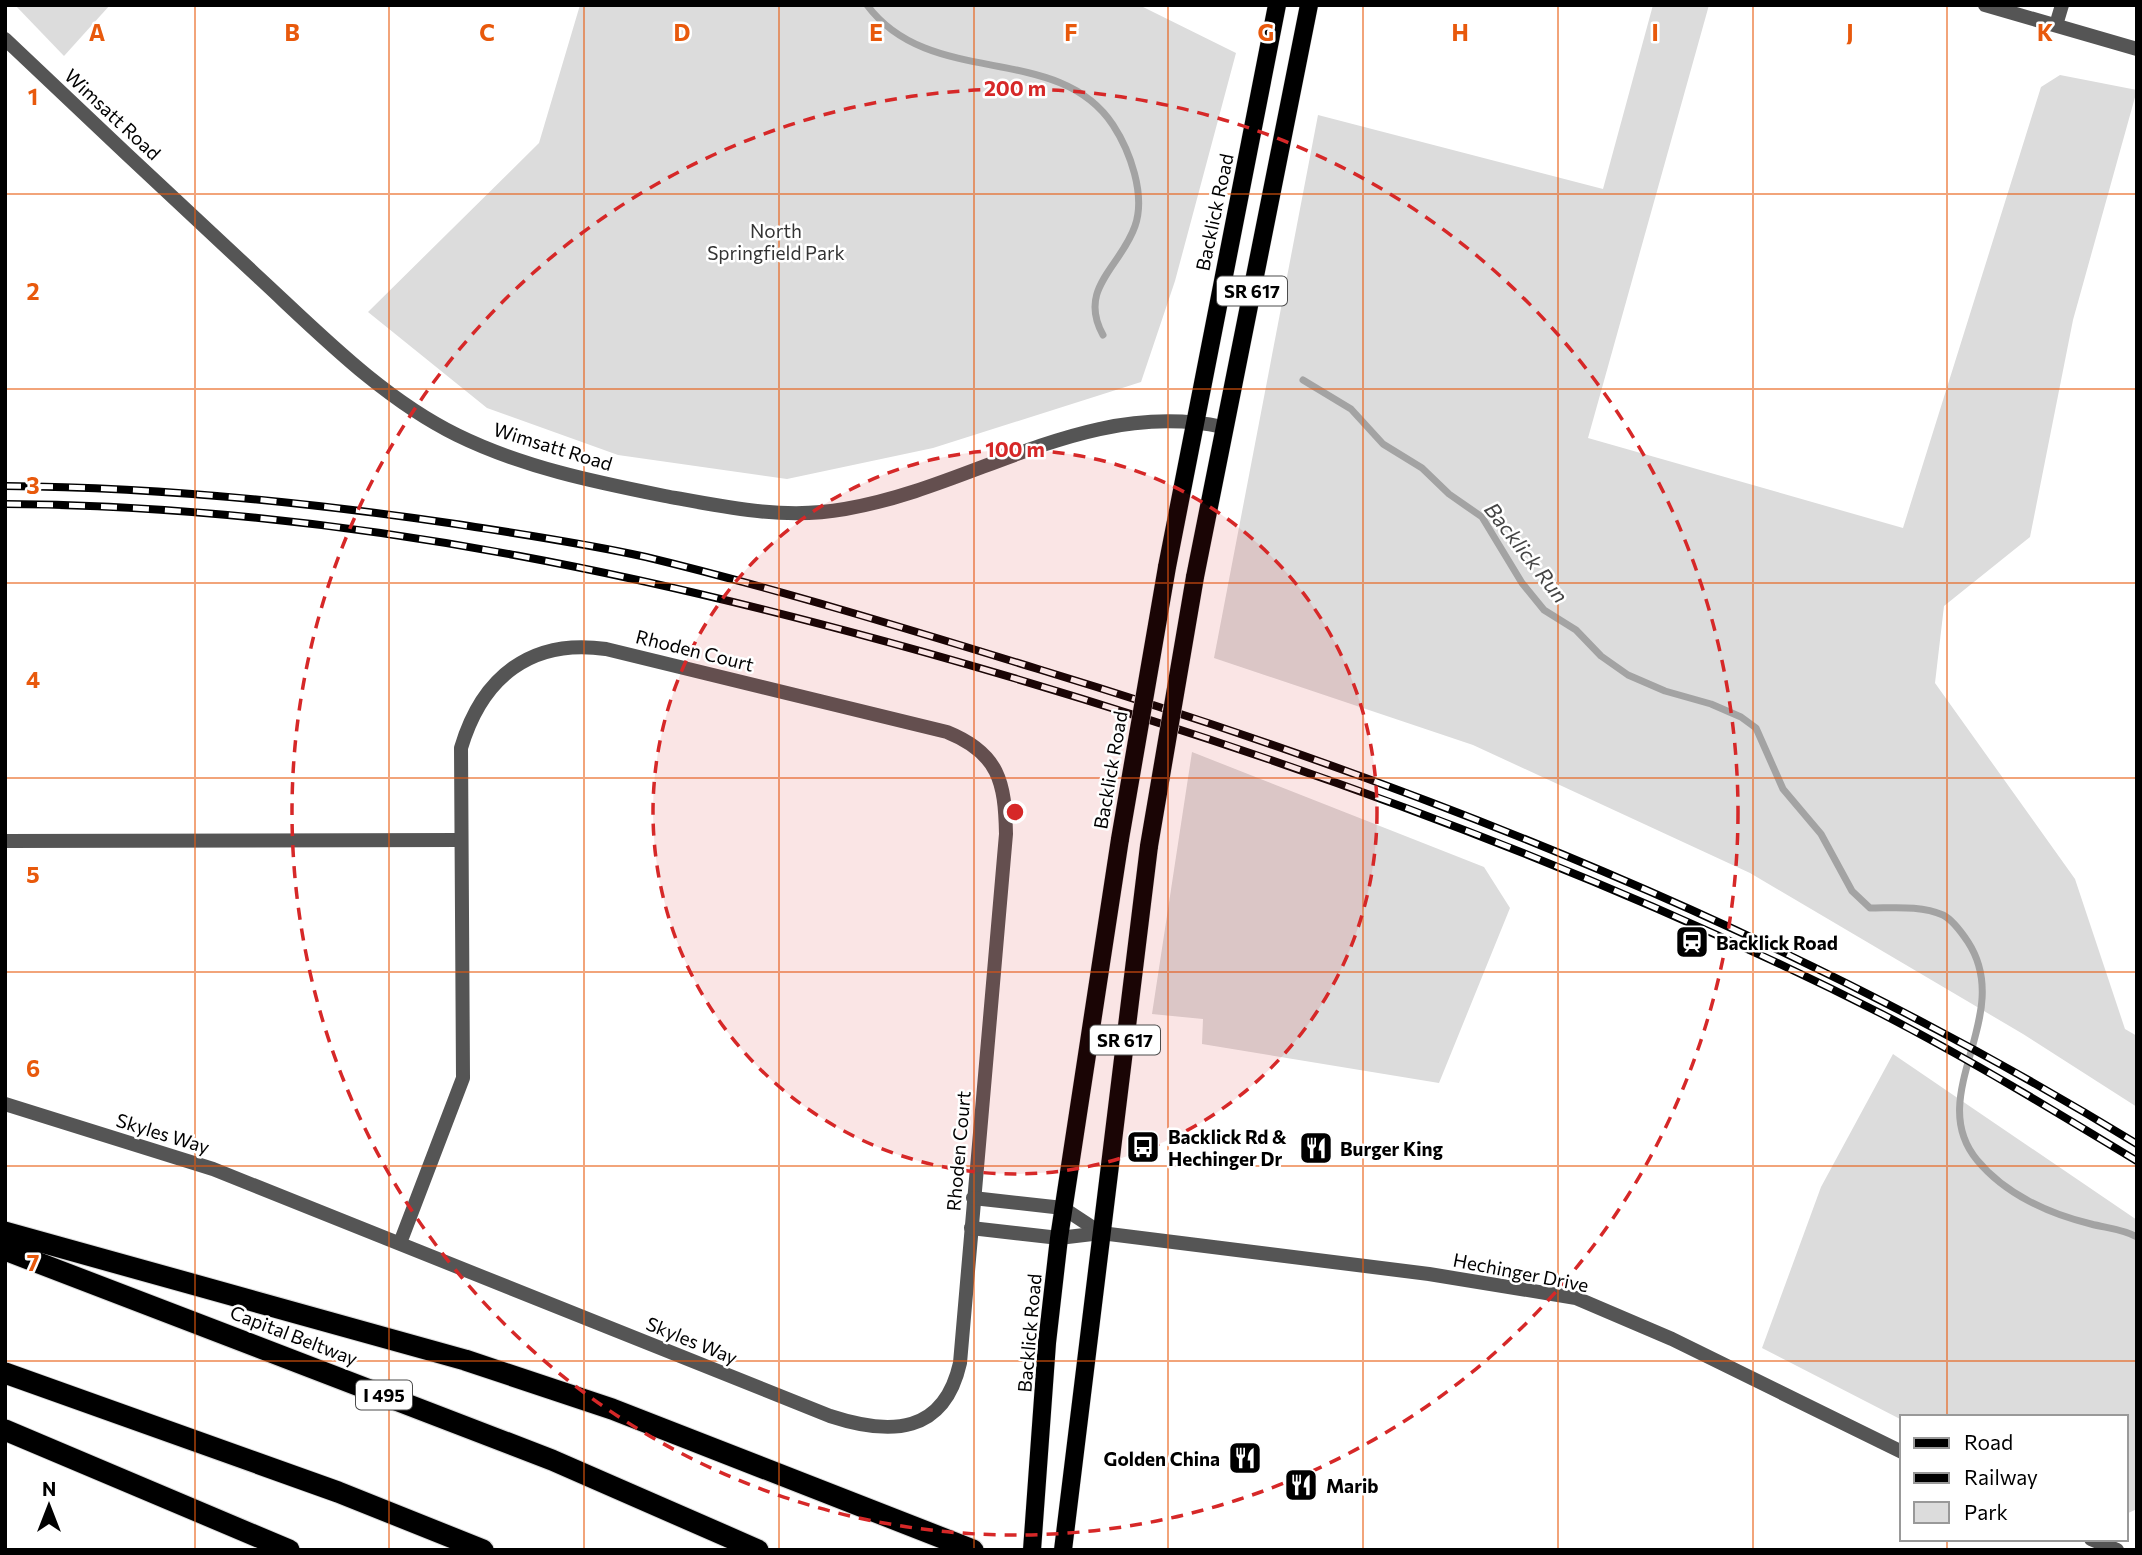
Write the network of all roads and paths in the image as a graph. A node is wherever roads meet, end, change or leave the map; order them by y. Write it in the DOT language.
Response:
graph roads {
  1 [pos="1277,5"];
  2 [pos="1310,5"];
  3 [pos="1985,5"];
  4 [pos="2062,5"];
  5 [pos="2056,25"];
  6 [pos="5,39"];
  7 [pos="2137,49"];
  8 [pos="1194,421"];
  9 [pos="1223,427"];
  10 [pos="460,840"];
  11 [pos="5,841"];
  12 [pos="5,1104"];
  13 [pos="973,1198"];
  14 [pos="1063,1208"];
  15 [pos="971,1228"];
  16 [pos="5,1232"];
  17 [pos="1101,1233"];
  18 [pos="1059,1238"];
  19 [pos="400,1243"];
  20 [pos="5,1250"];
  21 [pos="5,1373"];
  22 [pos="5,1430"];
  23 [pos="1900,1451"];
  24 [pos="2096,1541"];
  25 [pos="969,1548"];
  26 [pos="289,1550"];
  27 [pos="483,1550"];
  28 [pos="758,1550"];
  29 [pos="1032,1550"];
  30 [pos="1063,1550"];
  31 [pos="2117,1550"];
  1 -- 8 [label="main road, Backlick Road / SR 617"];
  2 -- 9 [label="main road, SR 617"];
  3 -- 5 [label="street"];
  4 -- 5 [label="street"];
  5 -- 7 [label="street"];
  6 -- 8 [label="street, Wimsatt Road"];
  8 -- 9 [label="street, Wimsatt Road"];
  8 -- 14 [label="main road, Backlick Road / SR 617, bridge"];
  9 -- 17 [label="main road, SR 617, bridge"];
  10 -- 11 [label="street"];
  10 -- 13 [label="street, Rhoden Court"];
  10 -- 19 [label="street, Rhoden Court"];
  12 -- 19 [label="street, Skyles Way"];
  13 -- 14 [label="street"];
  13 -- 15 [label="street, Rhoden Court"];
  14 -- 17 [label="street"];
  14 -- 18 [label="main road, Backlick Road / SR 617"];
  15 -- 18 [label="street"];
  15 -- 19 [label="street, Skyles Way"];
  16 -- 25 [label="highway"];
  17 -- 18 [label="street"];
  17 -- 23 [label="street, Hechinger Drive"];
  17 -- 30 [label="main road, SR 617"];
  18 -- 29 [label="main road, Backlick Road / SR 617"];
  20 -- 28 [label="highway, Capital Beltway / I 495"];
  21 -- 27 [label="highway"];
  22 -- 26 [label="highway"];
  24 -- 31 [label="street"];
}
